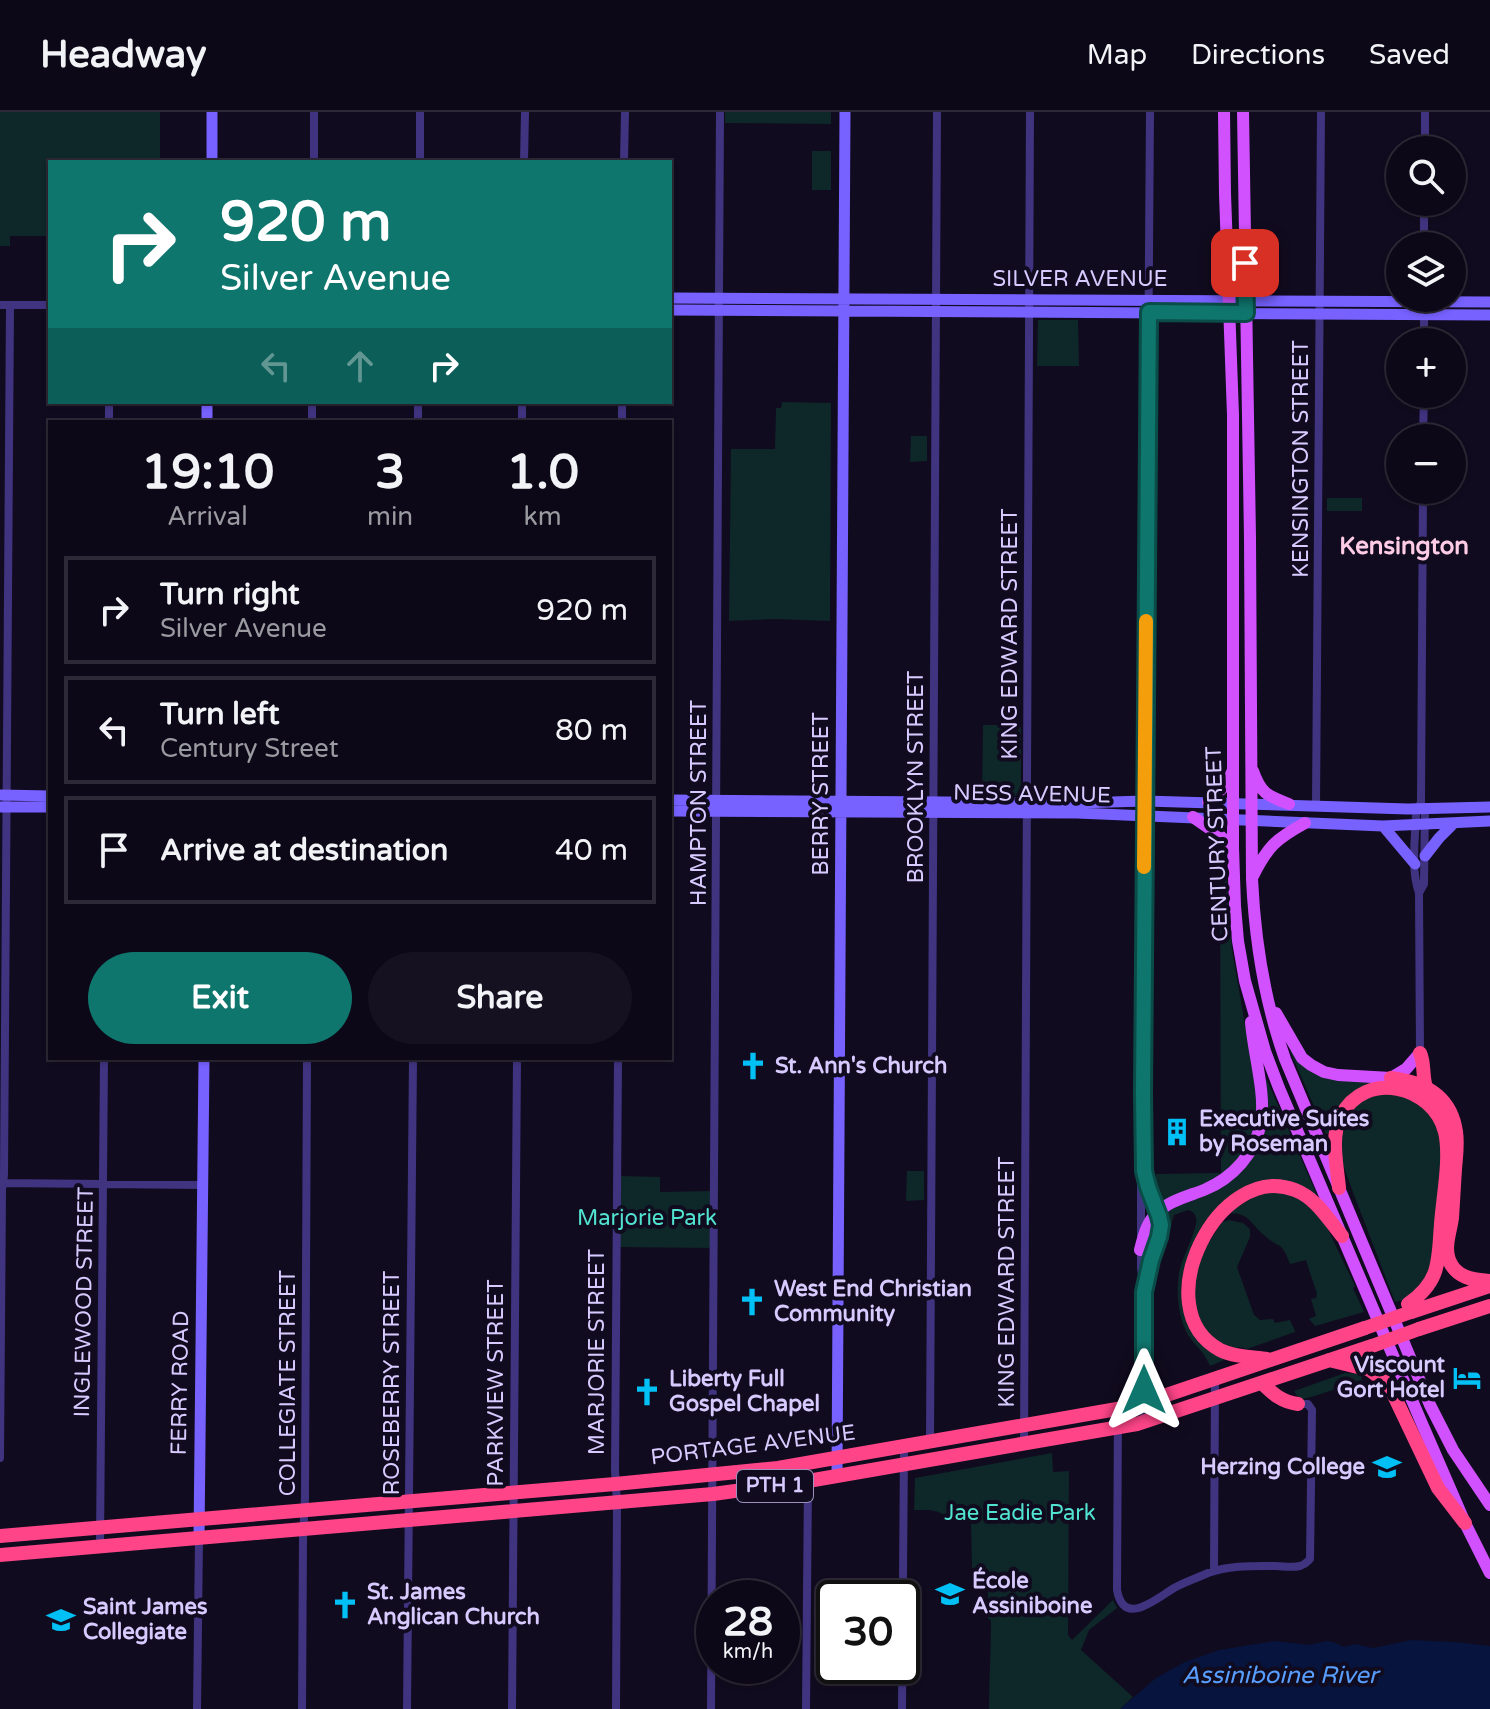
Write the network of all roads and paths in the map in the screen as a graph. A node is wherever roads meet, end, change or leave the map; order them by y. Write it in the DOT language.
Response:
graph roads {
  1 [pos="212,112"];
  2 [pos="314,112"];
  3 [pos="420,112"];
  4 [pos="525,112"];
  5 [pos="625,112"];
  6 [pos="720,112"];
  7 [pos="845,112"];
  8 [pos="937,112"];
  9 [pos="1030,112"];
  10 [pos="1150,112"];
  11 [pos="1224,112"];
  12 [pos="1243,112"];
  13 [pos="1321,112"];
  14 [pos="1425,112"];
  15 [pos="1425,136"];
  16 [pos="212,160"];
  17 [pos="314,160"];
  18 [pos="420,160"];
  19 [pos="524,160"];
  20 [pos="624,160"];
  21 [pos="672,298"];
  22 [pos="843,298"];
  23 [pos="936,298"];
  24 [pos="1029,299"];
  25 [pos="1149,299"];
  26 [pos="1490,302"];
  27 [pos="1466,303"];
  28 [pos="719,304"];
  29 [pos="5,305"];
  30 [pos="48,305"];
  31 [pos="1386,305"];
  32 [pos="1228,306"];
  33 [pos="1246,306"];
  34 [pos="1320,307"];
  35 [pos="672,310"];
  36 [pos="843,311"];
  37 [pos="936,311"];
  38 [pos="1466,311"];
  39 [pos="1029,312"];
  40 [pos="1149,312"];
  41 [pos="1490,315"];
  42 [pos="1423,504"];
  43 [pos="1250,765"];
  44 [pos="1233,769"];
  45 [pos="48,796"];
  46 [pos="672,800"];
  47 [pos="3,801"];
  48 [pos="1145,801"];
  49 [pos="1208,802"];
  50 [pos="1233,803"];
  51 [pos="1250,803"];
  52 [pos="1289,804"];
  53 [pos="717,806"];
  54 [pos="841,806"];
  55 [pos="1316,806"];
  56 [pos="48,807"];
  57 [pos="933,807"];
  58 [pos="1421,807"];
  59 [pos="1490,807"];
  60 [pos="1027,808"];
  61 [pos="672,811"];
  62 [pos="1145,816"];
  63 [pos="1193,817"];
  64 [pos="1233,819"];
  65 [pos="1251,819"];
  66 [pos="1490,821"];
  67 [pos="1305,823"];
  68 [pos="1453,824"];
  69 [pos="1421,825"];
  70 [pos="1383,826"];
  71 [pos="1233,848"];
  72 [pos="1420,860"];
  73 [pos="1252,879"];
  74 [pos="1265,993"];
  75 [pos="1249,999"];
  76 [pos="1420,1053"];
  77 [pos="104,1060"];
  78 [pos="204,1060"];
  79 [pos="307,1060"];
  80 [pos="413,1060"];
  81 [pos="517,1060"];
  82 [pos="618,1060"];
  83 [pos="1391,1078"];
  84 [pos="1426,1087"];
  85 [pos="1144,1171"];
  86 [pos="2,1183"];
  87 [pos="102,1184"];
  88 [pos="203,1185"];
  89 [pos="1339,1188"];
  90 [pos="1158,1212"];
  91 [pos="1342,1236"];
  92 [pos="1140,1250"];
  93 [pos="1490,1283"];
  94 [pos="1144,1292"];
  95 [pos="1490,1306"];
  96 [pos="1410,1308"];
  97 [pos="1272,1359"];
  98 [pos="1328,1360"];
  99 [pos="1292,1373"];
  100 [pos="1215,1379"];
  101 [pos="1262,1383"];
  102 [pos="1215,1399"];
  103 [pos="1144,1403"];
  104 [pos="1298,1404"];
  105 [pos="1118,1409"];
  106 [pos="1144,1422"];
  107 [pos="1024,1426"];
  108 [pos="1118,1428"];
  109 [pos="930,1441"];
  110 [pos="1024,1444"];
  111 [pos="904,1446"];
  112 [pos="0,1458"];
  113 [pos="837,1458"];
  114 [pos="904,1465"];
  115 [pos="713,1475"];
  116 [pos="837,1476"];
  117 [pos="808,1481"];
  118 [pos="615,1484"];
  119 [pos="514,1492"];
  120 [pos="713,1494"];
  121 [pos="409,1502"];
  122 [pos="617,1502"];
  123 [pos="1490,1505"];
  124 [pos="305,1510"];
  125 [pos="513,1511"];
  126 [pos="199,1520"];
  127 [pos="409,1520"];
  128 [pos="1465,1523"];
  129 [pos="99,1528"];
  130 [pos="304,1529"];
  131 [pos="0,1536"];
  132 [pos="199,1538"];
  133 [pos="100,1546"];
  134 [pos="0,1555"];
  135 [pos="1214,1571"];
  136 [pos="1490,1573"];
  137 [pos="197,1709"];
  138 [pos="302,1709"];
  139 [pos="407,1709"];
  140 [pos="512,1709"];
  141 [pos="616,1709"];
  142 [pos="711,1709"];
  143 [pos="806,1709"];
  144 [pos="902,1709"];
  1 -- 16 [label="street"];
  2 -- 17 [label="street"];
  3 -- 18 [label="street"];
  4 -- 19 [label="street"];
  5 -- 20 [label="street"];
  6 -- 28 [label="street, HAMPTON STREET"];
  7 -- 22 [label="street, BERRY STREET"];
  8 -- 23 [label="street, BROOKLYN STREET"];
  9 -- 24 [label="street, KING EDWARD STREET"];
  10 -- 25 [label="street"];
  11 -- 32 [label="main road, CENTURY STREET"];
  12 -- 33 [label="main road, CENTURY STREET"];
  13 -- 34 [label="street, KENSINGTON STREET"];
  14 -- 15 [label="street"];
  21 -- 28 [label="street, SILVER AVENUE"];
  22 -- 23 [label="street, SILVER AVENUE"];
  22 -- 28 [label="street, SILVER AVENUE"];
  22 -- 36 [label="street, BERRY STREET"];
  23 -- 24 [label="street, SILVER AVENUE"];
  23 -- 37 [label="street, BROOKLYN STREET"];
  24 -- 25 [label="street, SILVER AVENUE"];
  24 -- 39 [label="street, KING EDWARD STREET"];
  25 -- 32 [label="street, SILVER AVENUE"];
  25 -- 40 [label="street"];
  26 -- 27 [label="street, SILVER AVENUE"];
  28 -- 35 [label="street, SILVER AVENUE"];
  28 -- 36 [label="street, SILVER AVENUE"];
  28 -- 53 [label="street, HAMPTON STREET"];
  29 -- 30 [label="street"];
  29 -- 47 [label="street"];
  31 -- 34 [label="street, SILVER AVENUE"];
  32 -- 33 [label="street, SILVER AVENUE"];
  32 -- 40 [label="street, SILVER AVENUE"];
  32 -- 44 [label="main road, CENTURY STREET"];
  33 -- 34 [label="street, SILVER AVENUE"];
  33 -- 43 [label="main road, CENTURY STREET"];
  34 -- 55 [label="street, KENSINGTON STREET"];
  36 -- 37 [label="street, SILVER AVENUE"];
  36 -- 54 [label="street, BERRY STREET"];
  37 -- 39 [label="street, SILVER AVENUE"];
  37 -- 57 [label="street, BROOKLYN STREET"];
  38 -- 41 [label="street, SILVER AVENUE"];
  39 -- 40 [label="street, SILVER AVENUE"];
  39 -- 60 [label="street, KING EDWARD STREET"];
  40 -- 48 [label="street"];
  42 -- 58 [label="street"];
  43 -- 51 [label="main road, CENTURY STREET"];
  43 -- 52 [label="main road"];
  44 -- 49 [label="main road"];
  44 -- 50 [label="main road, CENTURY STREET"];
  45 -- 47 [label="street"];
  46 -- 53 [label="street, NESS AVENUE"];
  47 -- 56 [label="street"];
  47 -- 86 [label="street"];
  48 -- 49 [label="street, NESS AVENUE"];
  48 -- 60 [label="street, NESS AVENUE"];
  48 -- 62 [label="street"];
  49 -- 50 [label="street, NESS AVENUE"];
  50 -- 51 [label="street, NESS AVENUE"];
  50 -- 64 [label="main road, CENTURY STREET"];
  51 -- 52 [label="street, NESS AVENUE"];
  51 -- 65 [label="main road, CENTURY STREET"];
  52 -- 55 [label="street, NESS AVENUE"];
  53 -- 54 [label="street, NESS AVENUE"];
  53 -- 61 [label="street, NESS AVENUE"];
  53 -- 115 [label="street, HAMPTON STREET"];
  54 -- 57 [label="street, NESS AVENUE"];
  54 -- 113 [label="street, BERRY STREET"];
  55 -- 58 [label="street, NESS AVENUE"];
  57 -- 60 [label="street, NESS AVENUE"];
  57 -- 109 [label="street, BROOKLYN STREET"];
  58 -- 59 [label="street, NESS AVENUE"];
  58 -- 69 [label="street"];
  60 -- 62 [label="street, NESS AVENUE"];
  60 -- 107 [label="street, KING EDWARD STREET"];
  62 -- 63 [label="street, NESS AVENUE"];
  62 -- 85 [label="street"];
  63 -- 64 [label="street, NESS AVENUE"];
  63 -- 71 [label="main road"];
  64 -- 65 [label="street, NESS AVENUE"];
  64 -- 71 [label="main road, CENTURY STREET"];
  65 -- 67 [label="street, NESS AVENUE"];
  65 -- 73 [label="main road, CENTURY STREET"];
  66 -- 68 [label="street, NESS AVENUE"];
  67 -- 70 [label="street, NESS AVENUE"];
  67 -- 73 [label="main road"];
  68 -- 69 [label="street, NESS AVENUE"];
  68 -- 72 [label="street"];
  69 -- 70 [label="street, NESS AVENUE"];
  69 -- 72 [label="street"];
  70 -- 72 [label="street"];
  71 -- 75 [label="main road, CENTURY STREET"];
  72 -- 76 [label="street"];
  73 -- 74 [label="main road, CENTURY STREET"];
  74 -- 83 [label="main road"];
  74 -- 89 [label="main road, CENTURY STREET"];
  75 -- 90 [label="main road"];
  75 -- 91 [label="main road, CENTURY STREET"];
  76 -- 83 [label="main road"];
  76 -- 84 [label="highway"];
  77 -- 87 [label="street, INGLEWOOD STREET"];
  78 -- 88 [label="street, FERRY ROAD"];
  79 -- 124 [label="street, COLLEGIATE STREET"];
  80 -- 121 [label="street, ROSEBERRY STREET"];
  81 -- 119 [label="street, PARKVIEW STREET"];
  82 -- 118 [label="street, MARJORIE STREET"];
  83 -- 84 [label="highway"];
  84 -- 93 [label="highway"];
  85 -- 90 [label="street"];
  85 -- 92 [label="street"];
  86 -- 87 [label="street"];
  86 -- 112 [label="street"];
  87 -- 88 [label="street"];
  87 -- 129 [label="street, INGLEWOOD STREET"];
  88 -- 126 [label="street, FERRY ROAD"];
  89 -- 96 [label="highway"];
  89 -- 123 [label="main road, CENTURY STREET"];
  90 -- 92 [label="main road"];
  90 -- 94 [label="street"];
  91 -- 97 [label="highway"];
  91 -- 128 [label="main road, CENTURY STREET"];
  92 -- 94 [label="street"];
  93 -- 96 [label="highway, PORTAGE AVENUE / PTH 1"];
  94 -- 103 [label="street"];
  95 -- 98 [label="highway, PORTAGE AVENUE / PTH 1, bridge"];
  96 -- 97 [label="highway, PORTAGE AVENUE / PTH 1, bridge"];
  97 -- 100 [label="highway, PORTAGE AVENUE / PTH 1"];
  98 -- 99 [label="highway, PORTAGE AVENUE / PTH 1"];
  98 -- 128 [label="highway"];
  99 -- 101 [label="highway, PORTAGE AVENUE / PTH 1"];
  99 -- 104 [label="highway"];
  100 -- 102 [label="street"];
  100 -- 103 [label="highway, PORTAGE AVENUE / PTH 1"];
  101 -- 102 [label="highway, PORTAGE AVENUE / PTH 1"];
  101 -- 104 [label="highway"];
  102 -- 106 [label="highway, PORTAGE AVENUE / PTH 1"];
  102 -- 135 [label="street"];
  103 -- 105 [label="highway, PORTAGE AVENUE / PTH 1"];
  103 -- 106 [label="street"];
  104 -- 135 [label="street"];
  105 -- 107 [label="highway, PORTAGE AVENUE / PTH 1"];
  105 -- 108 [label="street"];
  106 -- 108 [label="highway, PORTAGE AVENUE / PTH 1"];
  107 -- 109 [label="highway, PORTAGE AVENUE / PTH 1"];
  107 -- 110 [label="street, KING EDWARD STREET"];
  108 -- 110 [label="highway, PORTAGE AVENUE / PTH 1"];
  108 -- 135 [label="street"];
  109 -- 111 [label="highway, PORTAGE AVENUE / PTH 1"];
  110 -- 114 [label="highway, PORTAGE AVENUE / PTH 1"];
  111 -- 113 [label="highway, PORTAGE AVENUE / PTH 1"];
  111 -- 114 [label="street"];
  113 -- 115 [label="highway, PORTAGE AVENUE / PTH 1"];
  113 -- 116 [label="street, BERRY STREET"];
  114 -- 116 [label="highway, PORTAGE AVENUE / PTH 1"];
  114 -- 144 [label="street"];
  115 -- 118 [label="highway, PORTAGE AVENUE / PTH 1"];
  115 -- 120 [label="street, HAMPTON STREET"];
  116 -- 117 [label="highway, PORTAGE AVENUE / PTH 1"];
  117 -- 120 [label="highway, PORTAGE AVENUE / PTH 1"];
  117 -- 143 [label="street"];
  118 -- 119 [label="highway, PORTAGE AVENUE / PTH 1"];
  118 -- 122 [label="street, MARJORIE STREET"];
  119 -- 121 [label="highway, PORTAGE AVENUE / PTH 1"];
  119 -- 125 [label="street, PARKVIEW STREET"];
  120 -- 122 [label="highway, PORTAGE AVENUE / PTH 1"];
  120 -- 142 [label="street, HAMPTON STREET"];
  121 -- 124 [label="highway, PORTAGE AVENUE / PTH 1"];
  121 -- 127 [label="street, ROSEBERRY STREET"];
  122 -- 125 [label="highway, PORTAGE AVENUE / PTH 1"];
  122 -- 141 [label="street, MARJORIE STREET"];
  124 -- 126 [label="highway, PORTAGE AVENUE / PTH 1"];
  124 -- 130 [label="street, COLLEGIATE STREET"];
  125 -- 127 [label="highway, PORTAGE AVENUE / PTH 1"];
  125 -- 140 [label="street, PARKVIEW STREET"];
  126 -- 129 [label="highway, PORTAGE AVENUE / PTH 1"];
  126 -- 132 [label="street, FERRY ROAD"];
  127 -- 130 [label="highway, PORTAGE AVENUE / PTH 1"];
  127 -- 139 [label="street, ROSEBERRY STREET"];
  128 -- 136 [label="main road, CENTURY STREET"];
  129 -- 131 [label="highway, PORTAGE AVENUE / PTH 1"];
  129 -- 133 [label="street, INGLEWOOD STREET"];
  130 -- 132 [label="highway, PORTAGE AVENUE / PTH 1"];
  130 -- 138 [label="street, COLLEGIATE STREET"];
  132 -- 133 [label="highway, PORTAGE AVENUE / PTH 1"];
  132 -- 137 [label="street, FERRY ROAD"];
  133 -- 134 [label="highway, PORTAGE AVENUE / PTH 1"];
}
